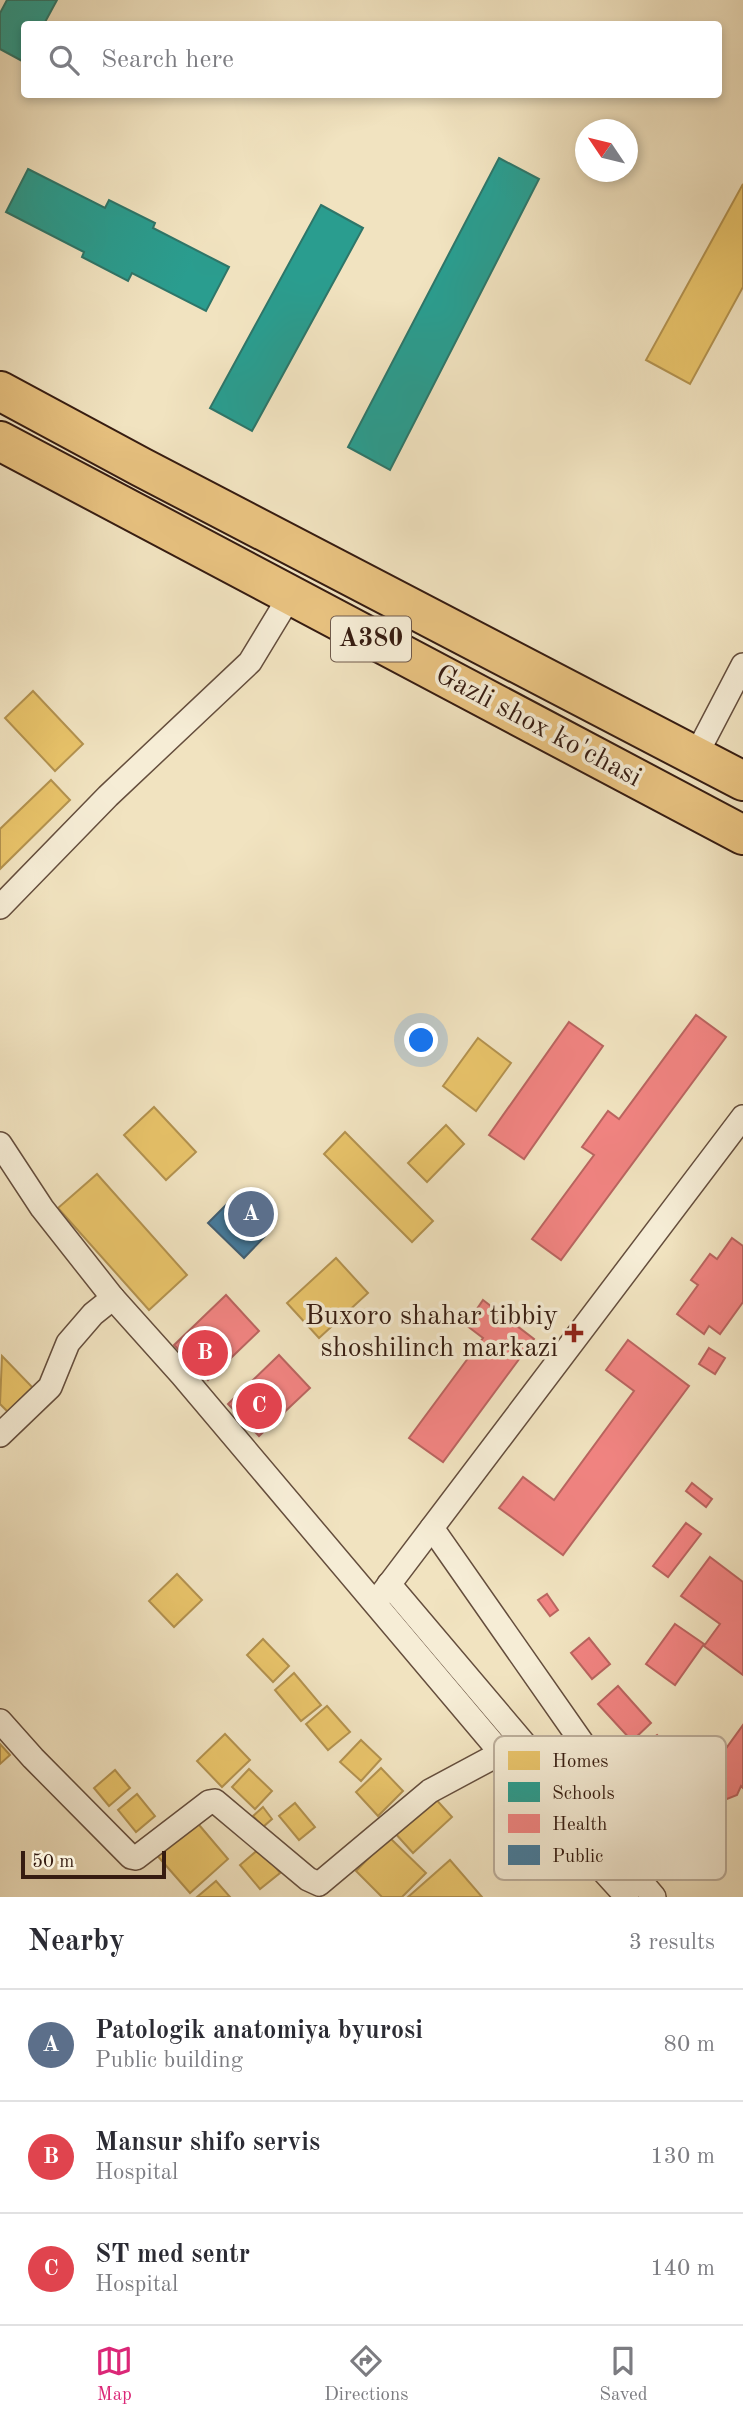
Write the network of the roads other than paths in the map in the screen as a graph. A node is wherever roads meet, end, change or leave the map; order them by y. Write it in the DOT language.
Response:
graph roads {
  1 [pos="0,391"];
  2 [pos="0,441"];
  3 [pos="290,596"];
  4 [pos="743,665"];
  5 [pos="695,757"];
  6 [pos="743,781"];
  7 [pos="743,835"];
  8 [pos="0,907"];
  9 [pos="743,1117"];
  10 [pos="0,1144"];
  11 [pos="113,1298"];
  12 [pos="0,1436"];
  13 [pos="432,1528"];
  14 [pos="389,1584"];
  15 [pos="375,1603"];
  16 [pos="0,1721"];
  17 [pos="513,1736"];
  18 [pos="578,1736"];
  19 [pos="494,1745"];
  20 [pos="494,1757"];
  21 [pos="626,1880"];
  22 [pos="641,1892"];
  1 -- 5 [label="highway, Gazli shox ko'chasi / A380"];
  2 -- 3 [label="highway, Gazli shox ko'chasi / A380"];
  3 -- 7 [label="highway, Gazli shox ko'chasi / A380"];
  3 -- 8 [label="street"];
  4 -- 5 [label="street"];
  5 -- 6 [label="highway, Gazli shox ko'chasi / A380"];
  9 -- 13 [label="street"];
  10 -- 11 [label="street"];
  11 -- 12 [label="street"];
  11 -- 15 [label="street"];
  13 -- 14 [label="street"];
  13 -- 18 [label="street"];
  14 -- 15 [label="street"];
  14 -- 17 [label="street"];
  15 -- 19 [label="street"];
  16 -- 20 [label="street"];
  21 -- 22 [label="street"];
}
